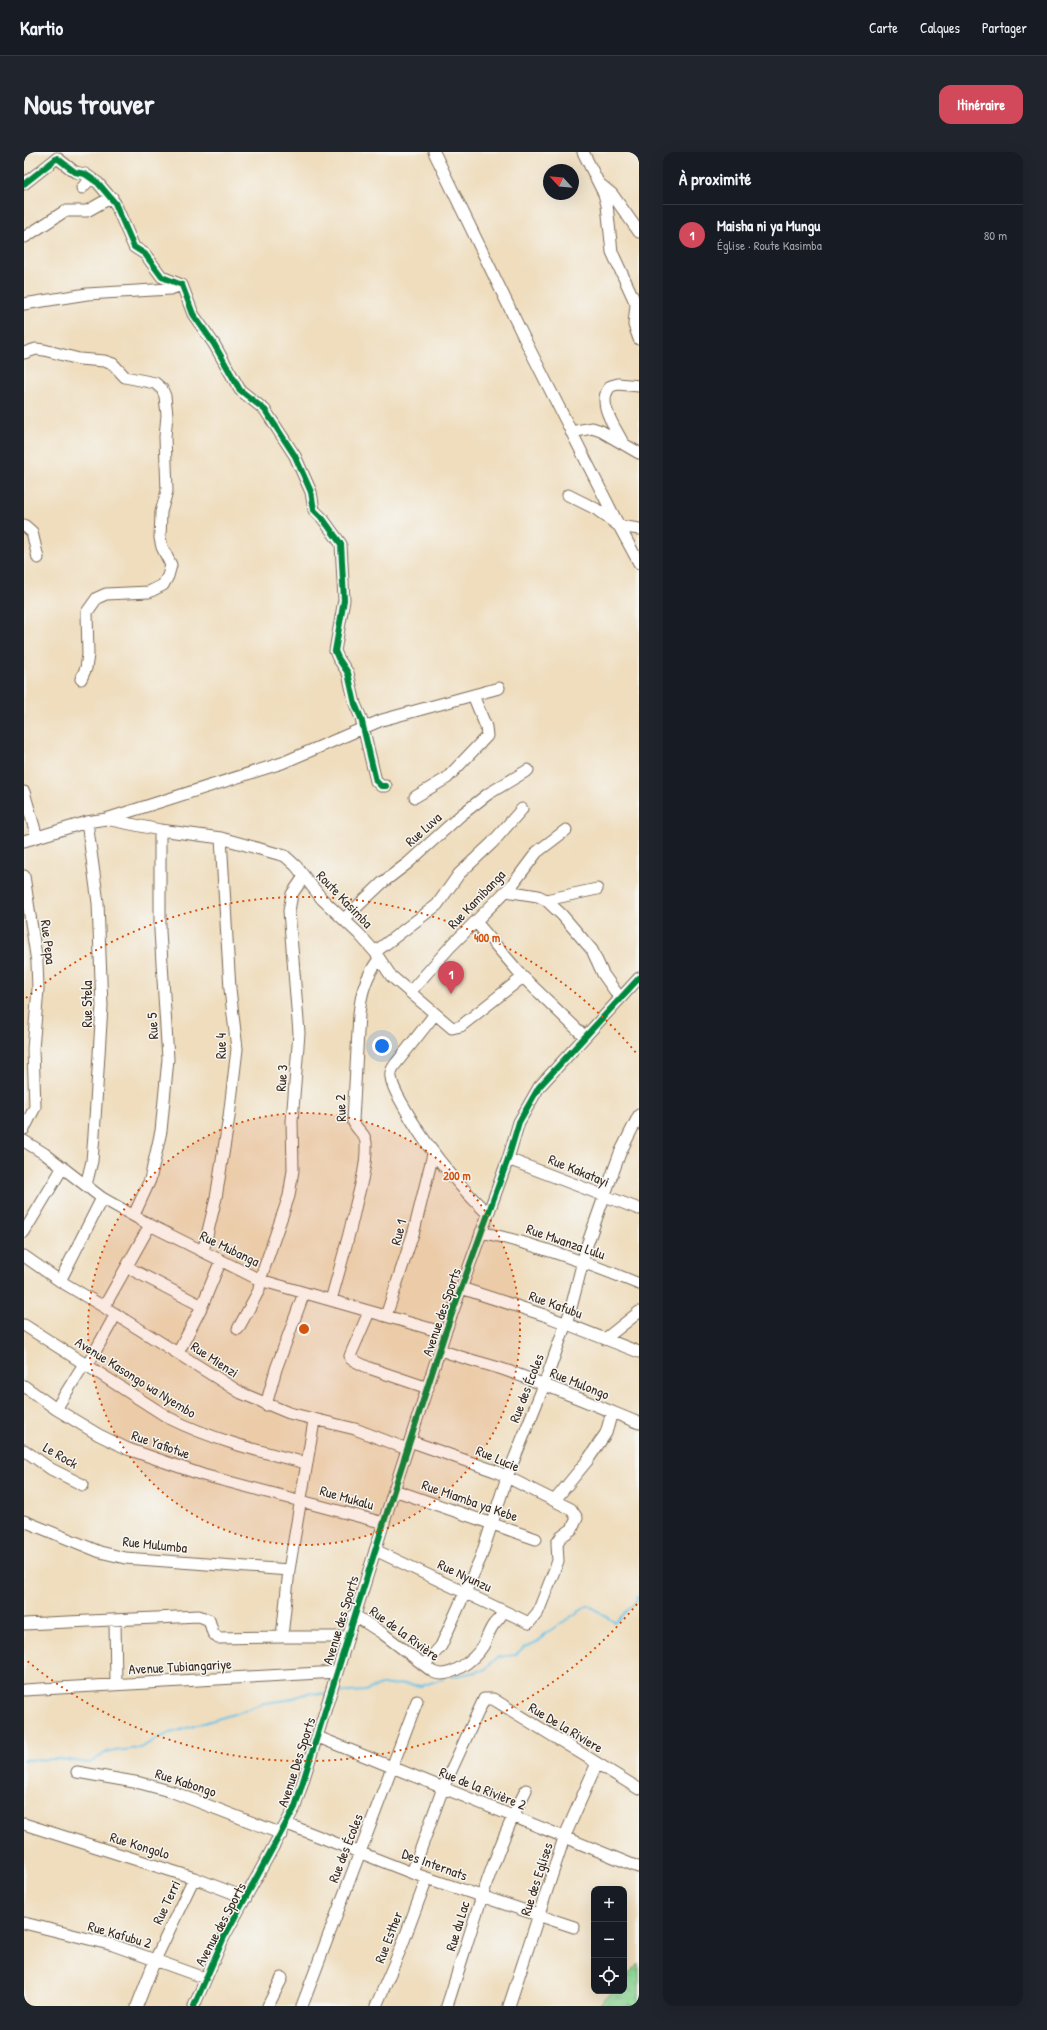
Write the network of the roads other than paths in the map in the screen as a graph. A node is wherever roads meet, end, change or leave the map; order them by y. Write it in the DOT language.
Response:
graph roads {
  1 [pos="434,152"];
  2 [pos="583,152"];
  3 [pos="55,155"];
  4 [pos="91,178"];
  5 [pos="598,182"];
  6 [pos="24,184"];
  7 [pos="82,188"];
  8 [pos="112,197"];
  9 [pos="639,232"];
  10 [pos="25,237"];
  11 [pos="182,285"];
  12 [pos="637,303"];
  13 [pos="24,304"];
  14 [pos="639,339"];
  15 [pos="24,353"];
  16 [pos="639,386"];
  17 [pos="571,432"];
  18 [pos="623,442"];
  19 [pos="639,453"];
  20 [pos="568,495"];
  21 [pos="24,525"];
  22 [pos="619,526"];
  23 [pos="639,529"];
  24 [pos="38,558"];
  25 [pos="639,564"];
  26 [pos="81,679"];
  27 [pos="500,688"];
  28 [pos="473,695"];
  29 [pos="363,728"];
  30 [pos="528,770"];
  31 [pos="386,786"];
  32 [pos="24,792"];
  33 [pos="415,797"];
  34 [pos="522,809"];
  35 [pos="106,819"];
  36 [pos="87,822"];
  37 [pos="160,830"];
  38 [pos="566,830"];
  39 [pos="37,837"];
  40 [pos="221,838"];
  41 [pos="24,841"];
  42 [pos="24,876"];
  43 [pos="304,878"];
  44 [pos="597,889"];
  45 [pos="506,891"];
  46 [pos="546,900"];
  47 [pos="344,920"];
  48 [pos="476,922"];
  49 [pos="377,955"];
  50 [pos="523,977"];
  51 [pos="639,978"];
  52 [pos="410,992"];
  53 [pos="620,998"];
  54 [pos="435,1014"];
  55 [pos="584,1036"];
  56 [pos="639,1115"];
  57 [pos="24,1129"];
  58 [pos="24,1141"];
  59 [pos="433,1154"];
  60 [pos="508,1159"];
  61 [pos="63,1167"];
  62 [pos="86,1185"];
  63 [pos="604,1197"];
  64 [pos="102,1198"];
  65 [pos="639,1209"];
  66 [pos="487,1213"];
  67 [pos="134,1216"];
  68 [pos="150,1225"];
  69 [pos="24,1232"];
  70 [pos="481,1232"];
  71 [pos="204,1252"];
  72 [pos="24,1256"];
  73 [pos="221,1260"];
  74 [pos="583,1262"];
  75 [pos="127,1267"];
  76 [pos="260,1280"];
  77 [pos="60,1281"];
  78 [pos="639,1284"];
  79 [pos="461,1288"];
  80 [pos="304,1293"];
  81 [pos="331,1300"];
  82 [pos="202,1306"];
  83 [pos="104,1307"];
  84 [pos="369,1312"];
  85 [pos="639,1312"];
  86 [pos="116,1314"];
  87 [pos="386,1316"];
  88 [pos="565,1324"];
  89 [pos="24,1325"];
  90 [pos="238,1329"];
  91 [pos="445,1333"];
  92 [pos="605,1339"];
  93 [pos="441,1350"];
  94 [pos="639,1352"];
  95 [pos="178,1353"];
  96 [pos="85,1365"];
  97 [pos="544,1385"];
  98 [pos="24,1386"];
  99 [pos="428,1388"];
  100 [pos="266,1405"];
  101 [pos="56,1409"];
  102 [pos="612,1412"];
  103 [pos="314,1421"];
  104 [pos="639,1423"];
  105 [pos="409,1445"];
  106 [pos="24,1450"];
  107 [pos="306,1464"];
  108 [pos="507,1477"];
  109 [pos="83,1485"];
  110 [pos="394,1490"];
  111 [pos="301,1499"];
  112 [pos="555,1500"];
  113 [pos="24,1521"];
  114 [pos="493,1522"];
  115 [pos="384,1523"];
  116 [pos="536,1539"];
  117 [pos="375,1550"];
  118 [pos="289,1570"];
  119 [pos="466,1592"];
  120 [pos="504,1611"];
  121 [pos="538,1612"];
  122 [pos="354,1615"];
  123 [pos="115,1621"];
  124 [pos="24,1624"];
  125 [pos="282,1637"];
  126 [pos="348,1637"];
  127 [pos="425,1664"];
  128 [pos="337,1672"];
  129 [pos="116,1684"];
  130 [pos="24,1690"];
  131 [pos="331,1693"];
  132 [pos="417,1701"];
  133 [pos="318,1737"];
  134 [pos="597,1763"];
  135 [pos="392,1768"];
  136 [pos="77,1772"];
  137 [pos="443,1788"];
  138 [pos="639,1789"];
  139 [pos="526,1790"];
  140 [pos="512,1816"];
  141 [pos="24,1824"];
  142 [pos="284,1829"];
  143 [pos="564,1838"];
  144 [pos="359,1851"];
  145 [pos="638,1867"];
  146 [pos="412,1873"];
  147 [pos="194,1878"];
  148 [pos="427,1878"];
  149 [pos="482,1896"];
  150 [pos="246,1898"];
  151 [pos="540,1914"];
  152 [pos="24,1923"];
  153 [pos="574,1927"];
  154 [pos="155,1960"];
  155 [pos="205,1978"];
  156 [pos="282,1978"];
  157 [pos="137,2006"];
  158 [pos="194,2006"];
  159 [pos="268,2006"];
  160 [pos="302,2006"];
  161 [pos="376,2006"];
  162 [pos="447,2006"];
  163 [pos="509,2006"];
  1 -- 17 [label="street"];
  2 -- 5 [label="street"];
  3 -- 4 [label="street"];
  3 -- 6 [label="street"];
  4 -- 7 [label="street"];
  4 -- 8 [label="street"];
  5 -- 9 [label="street"];
  5 -- 12 [label="street"];
  8 -- 10 [label="street"];
  8 -- 11 [label="street"];
  11 -- 13 [label="street"];
  11 -- 29 [label="street"];
  12 -- 14 [label="street"];
  15 -- 26 [label="street"];
  16 -- 18 [label="street"];
  17 -- 18 [label="street"];
  17 -- 22 [label="street"];
  18 -- 19 [label="street"];
  20 -- 22 [label="street"];
  21 -- 24 [label="street"];
  22 -- 23 [label="street"];
  22 -- 25 [label="street"];
  27 -- 28 [label="street, Route Kasimba"];
  28 -- 29 [label="street, Route Kasimba"];
  28 -- 33 [label="street"];
  29 -- 31 [label="street"];
  29 -- 35 [label="street, Route Kasimba"];
  30 -- 47 [label="street, Rue Luva"];
  32 -- 39 [label="street"];
  34 -- 49 [label="street, Rue 2"];
  35 -- 36 [label="street, Route Kasimba"];
  35 -- 37 [label="street, Route Kasimba"];
  36 -- 39 [label="street, Route Kasimba"];
  36 -- 62 [label="street, Rue Stela"];
  37 -- 40 [label="street, Route Kasimba"];
  37 -- 67 [label="street, Rue 5"];
  38 -- 45 [label="street, Rue Kamibanga"];
  39 -- 41 [label="street, Route Kasimba"];
  40 -- 43 [label="street, Route Kasimba"];
  40 -- 71 [label="street, Rue 4"];
  42 -- 57 [label="street, Rue Pepa"];
  43 -- 47 [label="street, Route Kasimba"];
  43 -- 76 [label="street, Rue 3"];
  44 -- 46 [label="street"];
  45 -- 46 [label="street"];
  45 -- 48 [label="street, Rue Kamibanga"];
  46 -- 53 [label="street"];
  47 -- 49 [label="street, Route Kasimba"];
  48 -- 50 [label="street"];
  48 -- 52 [label="street, Rue Kamibanga"];
  49 -- 52 [label="street, Route Kasimba"];
  49 -- 81 [label="street, Rue 2"];
  50 -- 54 [label="street, Route Kasimba"];
  50 -- 55 [label="street"];
  51 -- 53 [label="street, Avenue des Sports"];
  52 -- 54 [label="street, Route Kasimba"];
  53 -- 55 [label="street, Avenue des Sports"];
  54 -- 59 [label="street"];
  55 -- 60 [label="street, Avenue des Sports"];
  56 -- 63 [label="street, Rue des Écoles"];
  58 -- 61 [label="street, Rue Mubanga"];
  59 -- 66 [label="street"];
  59 -- 87 [label="street, Rue 1"];
  60 -- 63 [label="street, Rue Kakatayi"];
  60 -- 66 [label="street, Avenue des Sports"];
  61 -- 62 [label="street, Rue Mubanga"];
  61 -- 69 [label="street"];
  62 -- 64 [label="street, Rue Mubanga"];
  63 -- 65 [label="street, Rue Kakatayi"];
  63 -- 74 [label="street, Rue des Écoles"];
  64 -- 67 [label="street, Rue Mubanga"];
  64 -- 77 [label="street"];
  66 -- 70 [label="street, Avenue des Sports"];
  67 -- 68 [label="street, Rue Mubanga"];
  68 -- 71 [label="street, Rue Mubanga"];
  68 -- 75 [label="street"];
  70 -- 74 [label="street, Rue Mwanza Lulu"];
  70 -- 79 [label="street, Avenue des Sports"];
  71 -- 73 [label="street, Rue Mubanga"];
  72 -- 77 [label="street, Rue Mienzi"];
  73 -- 76 [label="street, Rue Mubanga"];
  73 -- 82 [label="street"];
  74 -- 78 [label="street, Rue Mwanza Lulu"];
  74 -- 88 [label="street, Rue des Écoles"];
  75 -- 82 [label="street"];
  75 -- 83 [label="street"];
  76 -- 80 [label="street, Rue Mubanga"];
  76 -- 90 [label="street, Rue 3"];
  77 -- 83 [label="street, Rue Mienzi"];
  79 -- 88 [label="street, Rue Kafubu"];
  79 -- 91 [label="street, Avenue des Sports"];
  80 -- 81 [label="street, Rue Mubanga"];
  80 -- 100 [label="street"];
  81 -- 84 [label="street, Rue Mubanga"];
  82 -- 95 [label="street"];
  83 -- 86 [label="street, Rue Mienzi"];
  84 -- 87 [label="street, Rue Mubanga"];
  84 -- 99 [label="street"];
  85 -- 92 [label="street"];
  86 -- 95 [label="street, Rue Mienzi"];
  86 -- 96 [label="street"];
  87 -- 91 [label="street, Rue Mubanga"];
  88 -- 92 [label="street, Rue Kafubu"];
  88 -- 97 [label="street, Rue des Écoles"];
  89 -- 96 [label="street, Avenue Kasongo wa Nyembo"];
  91 -- 93 [label="street, Avenue des Sports"];
  92 -- 94 [label="street, Rue Kafubu"];
  93 -- 97 [label="street, Rue Mulongo"];
  93 -- 99 [label="street, Avenue des Sports"];
  95 -- 100 [label="street, Rue Mienzi"];
  96 -- 101 [label="street"];
  96 -- 107 [label="street, Avenue Kasongo wa Nyembo"];
  97 -- 102 [label="street, Rue Mulongo"];
  97 -- 108 [label="street, Rue des Écoles"];
  98 -- 101 [label="street, Rue Yafiotwe"];
  99 -- 105 [label="street, Avenue des Sports"];
  100 -- 103 [label="street, Rue Mienzi"];
  101 -- 111 [label="street, Rue Yafiotwe"];
  102 -- 104 [label="street, Rue Mulongo"];
  102 -- 112 [label="street"];
  103 -- 105 [label="street, Rue Mienzi"];
  103 -- 107 [label="street"];
  105 -- 108 [label="street, Rue Lucie"];
  105 -- 110 [label="street, Avenue des Sports"];
  106 -- 109 [label="street, Le Rock"];
  107 -- 111 [label="street"];
  108 -- 112 [label="street, Rue Lucie"];
  108 -- 114 [label="street, Rue des Écoles"];
  110 -- 114 [label="street, Rue Miamba ya Kebe"];
  110 -- 115 [label="street, Avenue des Sports"];
  111 -- 115 [label="street, Rue Mukalu"];
  111 -- 118 [label="street"];
  112 -- 121 [label="street, Rue Lucie"];
  113 -- 118 [label="street, Rue Mulumba"];
  114 -- 116 [label="street, Rue Miamba ya Kebe"];
  114 -- 119 [label="street, Rue des Écoles"];
  115 -- 117 [label="street, Avenue des Sports"];
  117 -- 119 [label="street, Rue Nyunzu"];
  117 -- 122 [label="street, Avenue des Sports"];
  118 -- 125 [label="street"];
  119 -- 120 [label="street, Rue Nyunzu"];
  119 -- 127 [label="street, Rue des Écoles"];
  120 -- 121 [label="street, Rue Nyunzu"];
  120 -- 127 [label="street, Rue de la Rivière"];
  122 -- 126 [label="street, Avenue des Sports"];
  122 -- 127 [label="street, Rue de la Rivière"];
  123 -- 124 [label="street"];
  123 -- 125 [label="street"];
  123 -- 129 [label="street"];
  125 -- 126 [label="street"];
  126 -- 128 [label="street, Avenue des Sports"];
  128 -- 129 [label="street, Avenue Tubiangariye"];
  128 -- 131 [label="street, Avenue des Sports"];
  129 -- 130 [label="street, Avenue Tubiangariye"];
  131 -- 133 [label="street, Avenue Des Sports"];
  132 -- 135 [label="street, Rue des Écoles"];
  133 -- 135 [label="street, Rue de la Rivière 2"];
  133 -- 142 [label="street, Avenue Des Sports"];
  134 -- 137 [label="street, Rue De la Riviere"];
  134 -- 138 [label="street, Rue De la Riviere"];
  134 -- 143 [label="street, Rue des Eglises"];
  135 -- 137 [label="street, Rue de la Rivière 2"];
  135 -- 144 [label="street, Rue des Écoles"];
  136 -- 142 [label="street, Rue Kabongo"];
  137 -- 140 [label="street, Rue de la Rivière 2"];
  137 -- 146 [label="street"];
  139 -- 140 [label="street, Rue du Lac"];
  140 -- 143 [label="street, Rue de la Rivière 2"];
  140 -- 149 [label="street, Rue du Lac"];
  141 -- 147 [label="street, Rue Kongolo"];
  142 -- 144 [label="street, Des Internats"];
  142 -- 150 [label="street, Avenue des Sports"];
  143 -- 145 [label="street, Rue de la Rivière 2"];
  143 -- 151 [label="street, Rue des Eglises"];
  144 -- 146 [label="street, Des Internats"];
  144 -- 160 [label="street, Rue des Écoles"];
  146 -- 148 [label="street, Des Internats"];
  147 -- 150 [label="street, Rue Kongolo"];
  147 -- 154 [label="street, Rue Terri"];
  148 -- 149 [label="street, Des Internats"];
  148 -- 161 [label="street, Rue Esther"];
  149 -- 151 [label="street, Des Internats"];
  149 -- 162 [label="street, Rue du Lac"];
  150 -- 155 [label="street, Avenue des Sports"];
  151 -- 153 [label="street, Des Internats"];
  151 -- 163 [label="street, Rue des Eglises"];
  152 -- 154 [label="street, Rue Kafubu 2"];
  154 -- 155 [label="street, Rue Kafubu 2"];
  154 -- 157 [label="street, Rue Terri"];
  155 -- 158 [label="street, Avenue des Sports"];
  156 -- 159 [label="street"];
}
